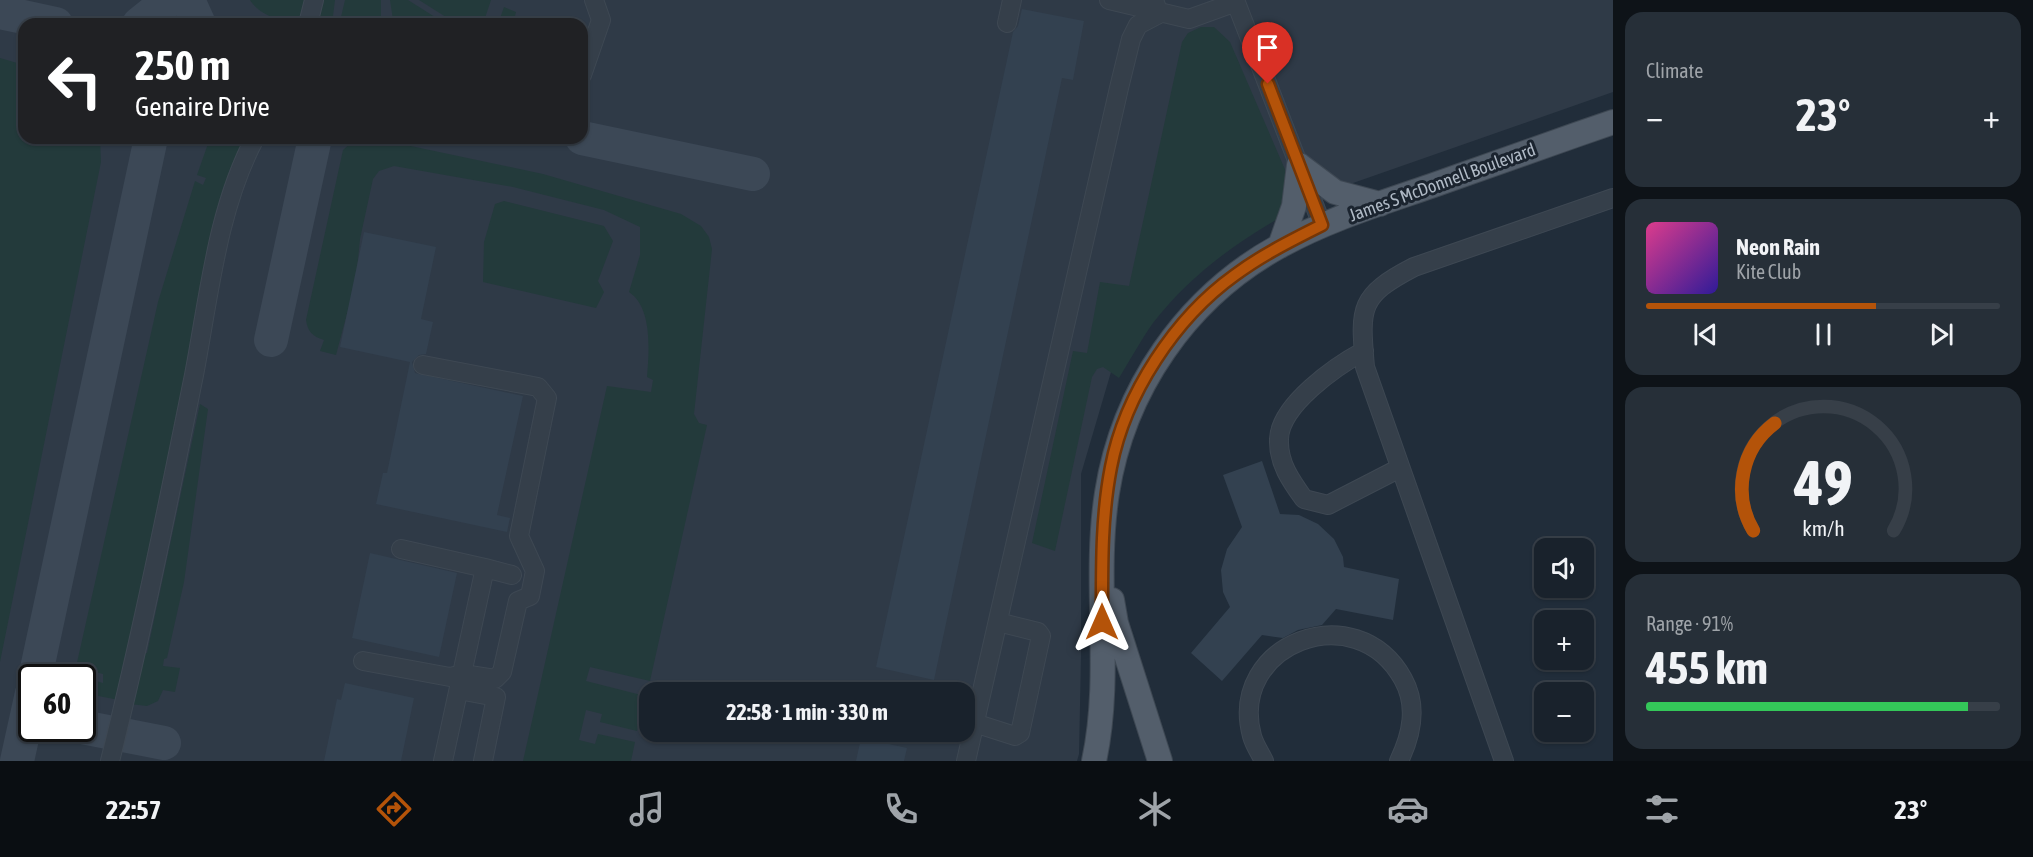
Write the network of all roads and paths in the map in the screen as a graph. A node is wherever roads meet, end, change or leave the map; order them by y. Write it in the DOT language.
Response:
graph roads {
  1 [pos="314,0"];
  2 [pos="594,0"];
  3 [pos="1012,0"];
  4 [pos="1109,0"];
  5 [pos="1173,0"];
  6 [pos="1236,1"];
  7 [pos="1156,7"];
  8 [pos="310,18"];
  9 [pos="1007,22"];
  10 [pos="588,58"];
  11 [pos="1613,122"];
  12 [pos="252,144"];
  13 [pos="1299,165"];
  14 [pos="1613,198"];
  15 [pos="1380,204"];
  16 [pos="1322,225"];
  17 [pos="1280,246"];
  18 [pos="1364,351"];
  19 [pos="423,365"];
  20 [pos="1400,468"];
  21 [pos="401,549"];
  22 [pos="1102,552"];
  23 [pos="485,568"];
  24 [pos="512,575"];
  25 [pos="998,622"];
  26 [pos="363,661"];
  27 [pos="461,682"];
  28 [pos="975,704"];
  29 [pos="975,724"];
  30 [pos="968,742"];
  31 [pos="110,761"];
  32 [pos="443,761"];
  33 [pos="483,761"];
  34 [pos="966,761"];
  35 [pos="1094,761"];
  36 [pos="1160,761"];
  37 [pos="1264,761"];
  38 [pos="1399,761"];
  39 [pos="1504,761"];
  1 -- 8 [label="street"];
  2 -- 10 [label="street"];
  3 -- 9 [label="street"];
  4 -- 7 [label="street"];
  5 -- 7 [label="street"];
  6 -- 7 [label="street"];
  6 -- 13 [label="street"];
  7 -- 25 [label="street"];
  11 -- 15 [label="main road, James S McDonnell Boulevard"];
  12 -- 31 [label="street"];
  13 -- 15 [label="main road"];
  13 -- 16 [label="street"];
  13 -- 17 [label="main road"];
  14 -- 18 [label="street"];
  15 -- 16 [label="main road, James S McDonnell Boulevard"];
  16 -- 17 [label="main road, James S McDonnell Boulevard"];
  17 -- 22 [label="main road, James S McDonnell Boulevard"];
  18 -- 20 [label="street"];
  18 -- 20 [label="street"];
  19 -- 27 [label="street"];
  20 -- 39 [label="street"];
  21 -- 23 [label="street"];
  22 -- 35 [label="main road, James S McDonnell Boulevard"];
  22 -- 36 [label="main road"];
  23 -- 24 [label="street"];
  23 -- 27 [label="street"];
  25 -- 28 [label="street"];
  25 -- 29 [label="street"];
  26 -- 27 [label="street"];
  27 -- 32 [label="street"];
  27 -- 33 [label="street"];
  30 -- 34 [label="street"];
  37 -- 38 [label="street"];
}
